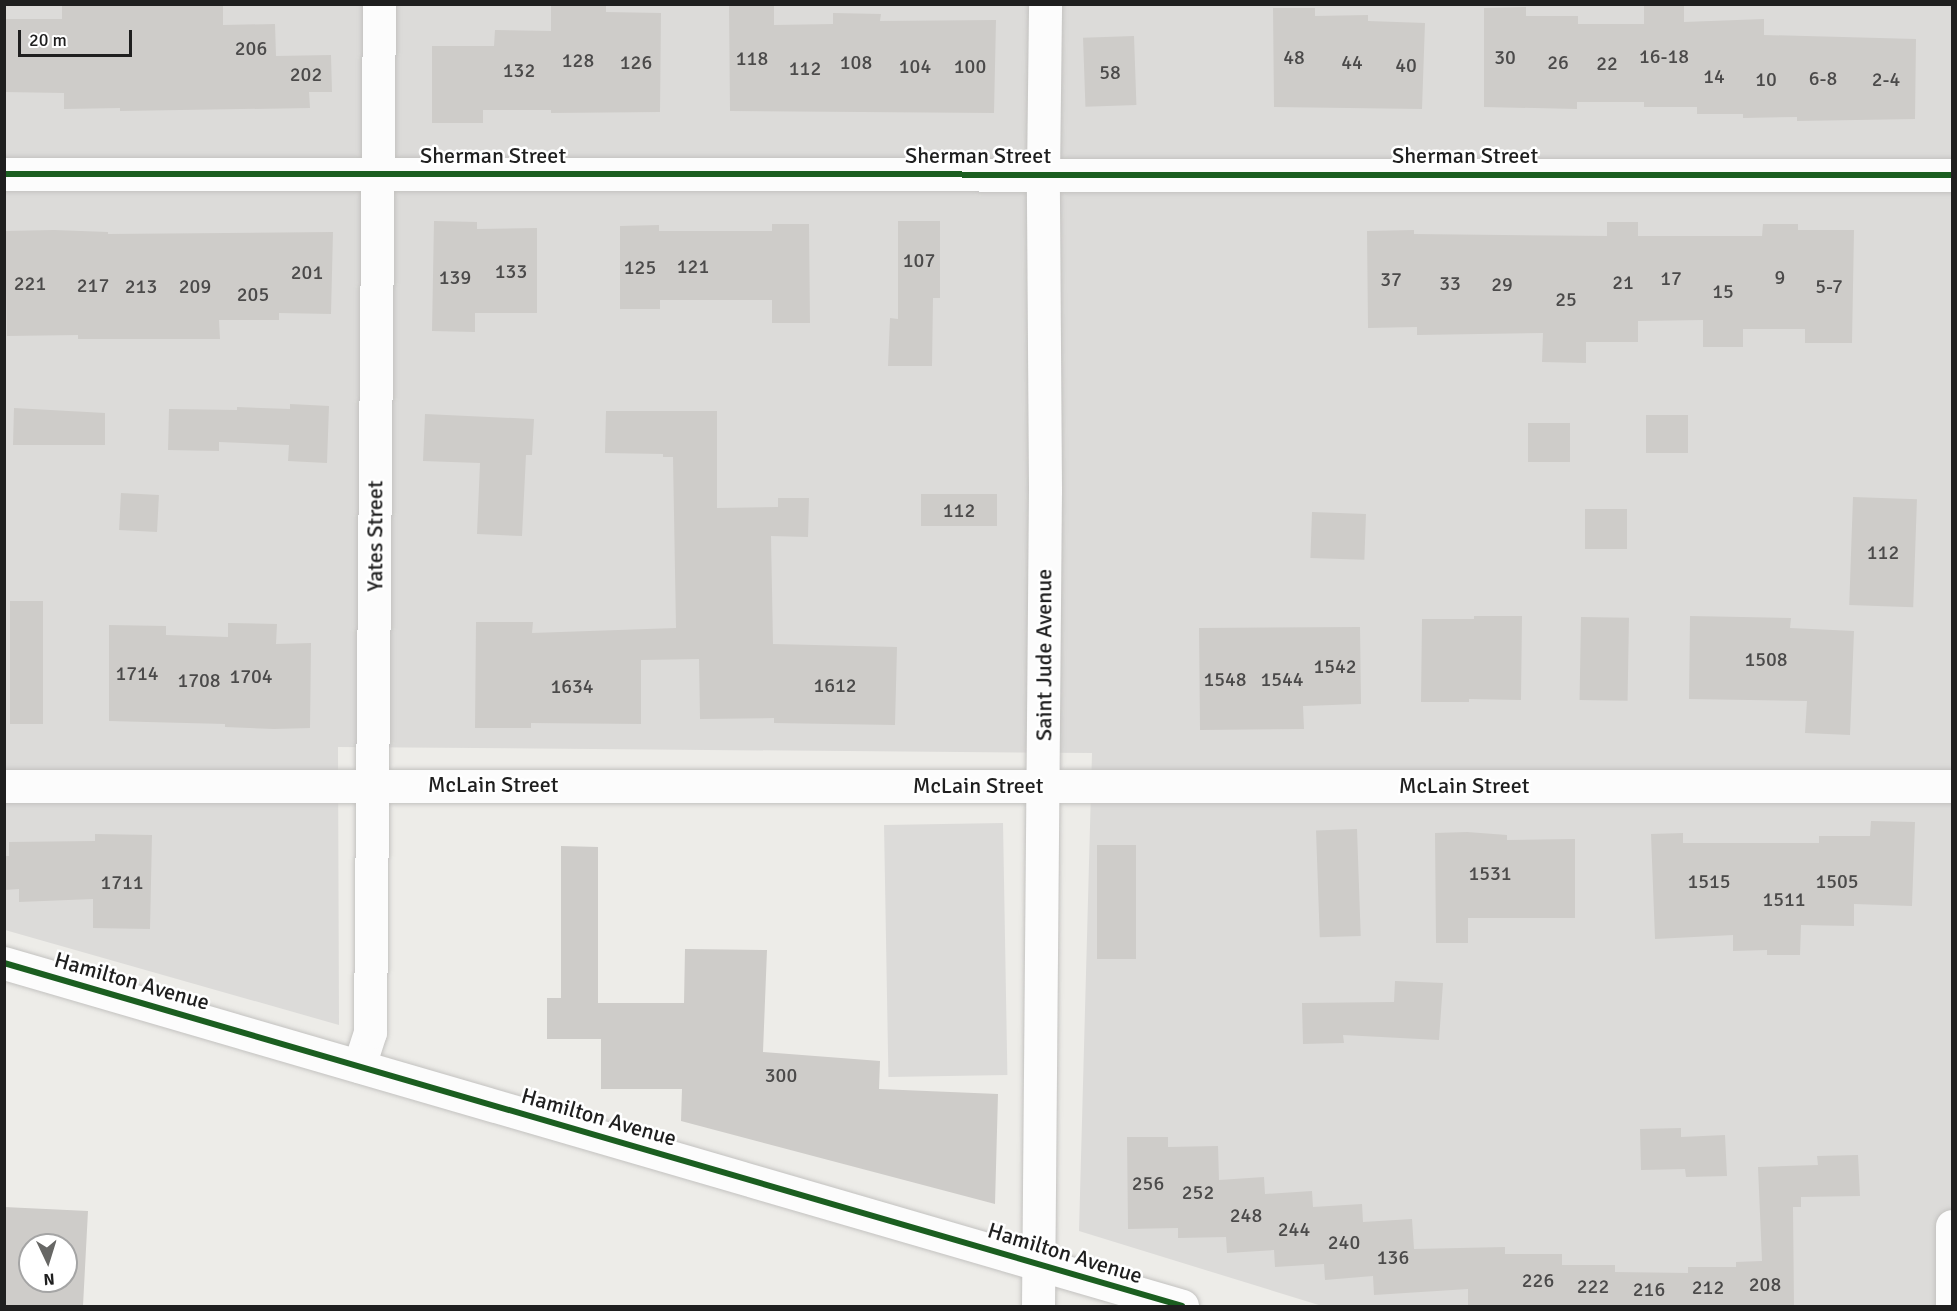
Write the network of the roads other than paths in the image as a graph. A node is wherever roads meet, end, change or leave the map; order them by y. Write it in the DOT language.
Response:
graph roads {
  1 [pos="380,4"];
  2 [pos="1045,4"];
  3 [pos="4,174"];
  4 [pos="378,174"];
  5 [pos="1043,174"];
  6 [pos="1953,175"];
  7 [pos="374,785"];
  8 [pos="4,786"];
  9 [pos="1043,786"];
  10 [pos="1953,786"];
  11 [pos="4,963"];
  12 [pos="359,1066"];
  13 [pos="1953,1226"];
  14 [pos="1038,1263"];
  15 [pos="1038,1306"];
  16 [pos="1182,1306"];
  17 [pos="1952,1306"];
  1 -- 4 [label="street, Yates Street"];
  2 -- 5 [label="street, Saint Jude Avenue"];
  3 -- 4 [label="street, Sherman Street"];
  4 -- 5 [label="street, Sherman Street"];
  4 -- 7 [label="street, Yates Street"];
  5 -- 6 [label="street, Sherman Street"];
  5 -- 9 [label="street, Saint Jude Avenue"];
  7 -- 8 [label="street, McLain Street"];
  7 -- 9 [label="street, McLain Street"];
  7 -- 12 [label="street, Yates Street"];
  9 -- 10 [label="street, McLain Street"];
  9 -- 14 [label="street, Saint Jude Avenue"];
  11 -- 12 [label="street, Hamilton Avenue"];
  12 -- 14 [label="street, Hamilton Avenue"];
  13 -- 17 [label="street"];
  14 -- 15 [label="street, Saint Jude Avenue"];
  14 -- 16 [label="street, Hamilton Avenue"];
}
